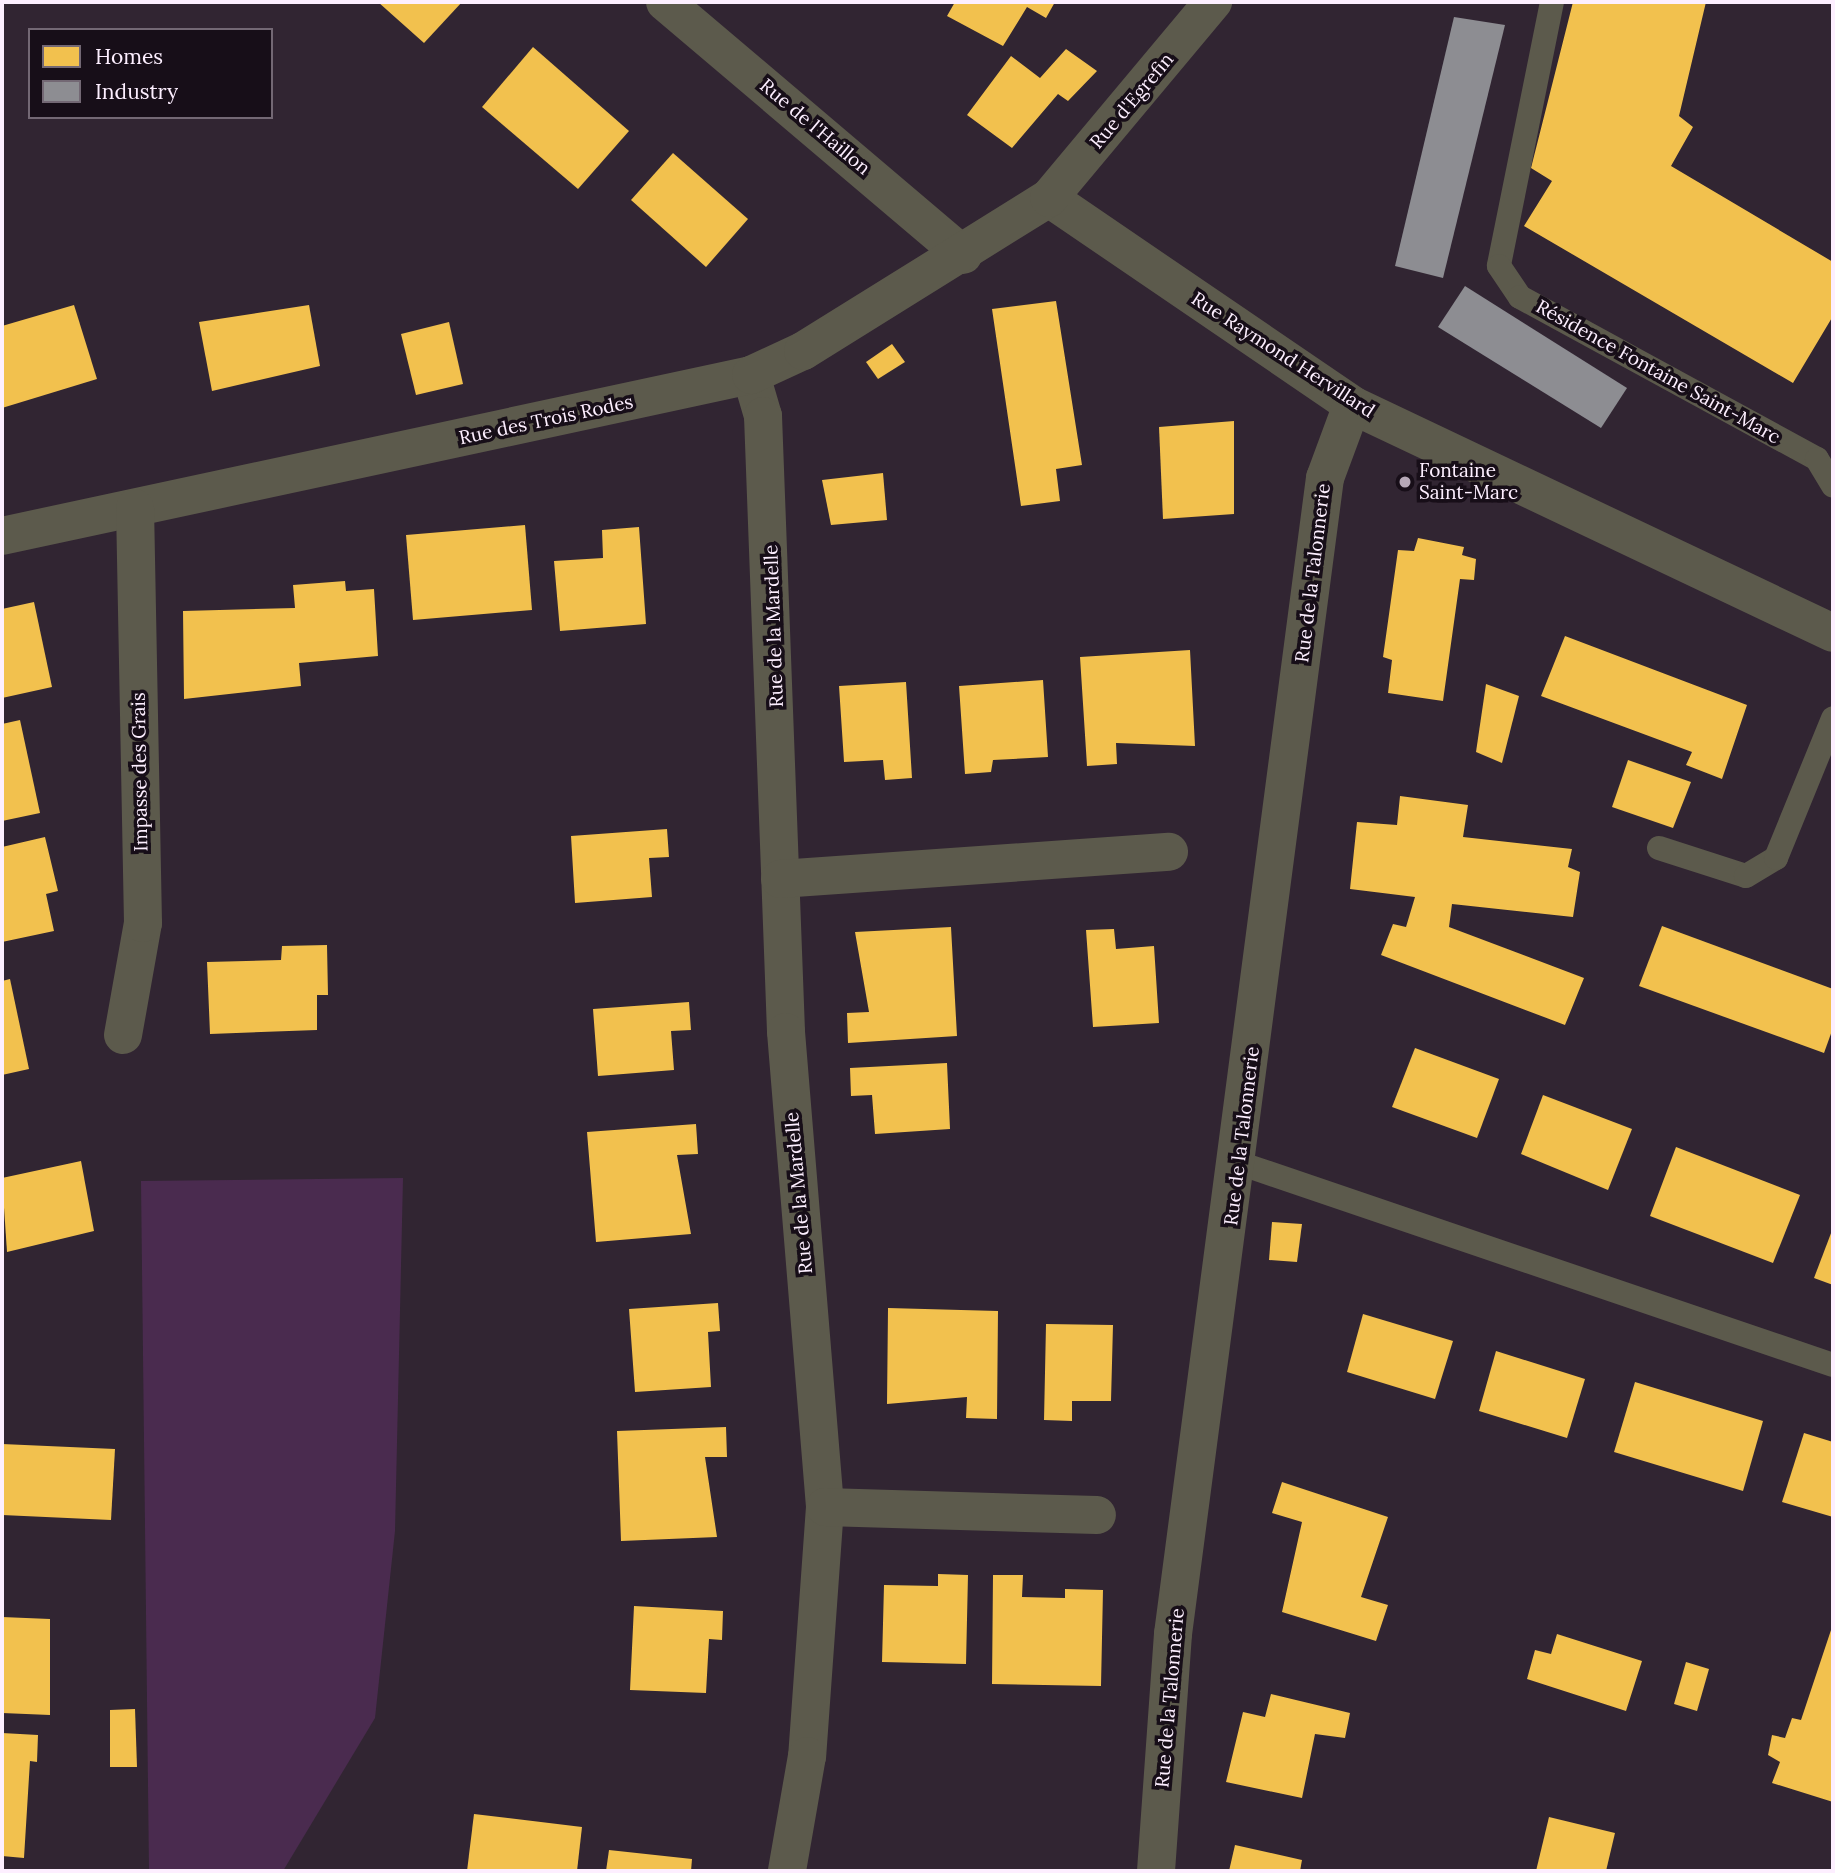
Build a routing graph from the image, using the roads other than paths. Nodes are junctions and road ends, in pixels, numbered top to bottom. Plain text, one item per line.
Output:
1 (665, 2) edge
2 (1213, 2) edge
3 (1552, 2) edge
4 (1049, 198) junction
5 (963, 255) junction
6 (751, 375) junction
7 (1352, 405) junction
8 (1833, 486) edge
9 (135, 508) junction
10 (2, 537) edge
11 (1833, 633) edge
12 (1833, 718) edge
13 (1658, 848) dead end
14 (1169, 852) dead end
15 (780, 878) junction
16 (122, 1035) dead end
17 (1239, 1163) junction
18 (1833, 1365) edge
19 (825, 1507) junction
20 (1097, 1515) dead end
21 (787, 1871) edge
22 (1156, 1871) edge

1 - 5 street, Rue de l'Haillon
2 - 4 street, Rue d'Egrefin
3 - 8 lane, Résidence Fontaine Saint-Marc
4 - 5 street, Rue des Trois Rodes
4 - 7 street, Rue Raymond Hervillard
5 - 6 street, Rue des Trois Rodes
6 - 9 street, Rue des Trois Rodes
6 - 15 street, Rue de la Mardelle
7 - 11 street, Rue Raymond Hervillard
7 - 17 street, Rue de la Talonnerie
9 - 10 street, Rue des Trois Rodes
9 - 16 street, Impasse des Grais
12 - 13 lane
14 - 15 street
15 - 19 street, Rue de la Mardelle
17 - 18 lane
17 - 22 street, Rue de la Talonnerie
19 - 20 street
19 - 21 street, Rue de la Mardelle

